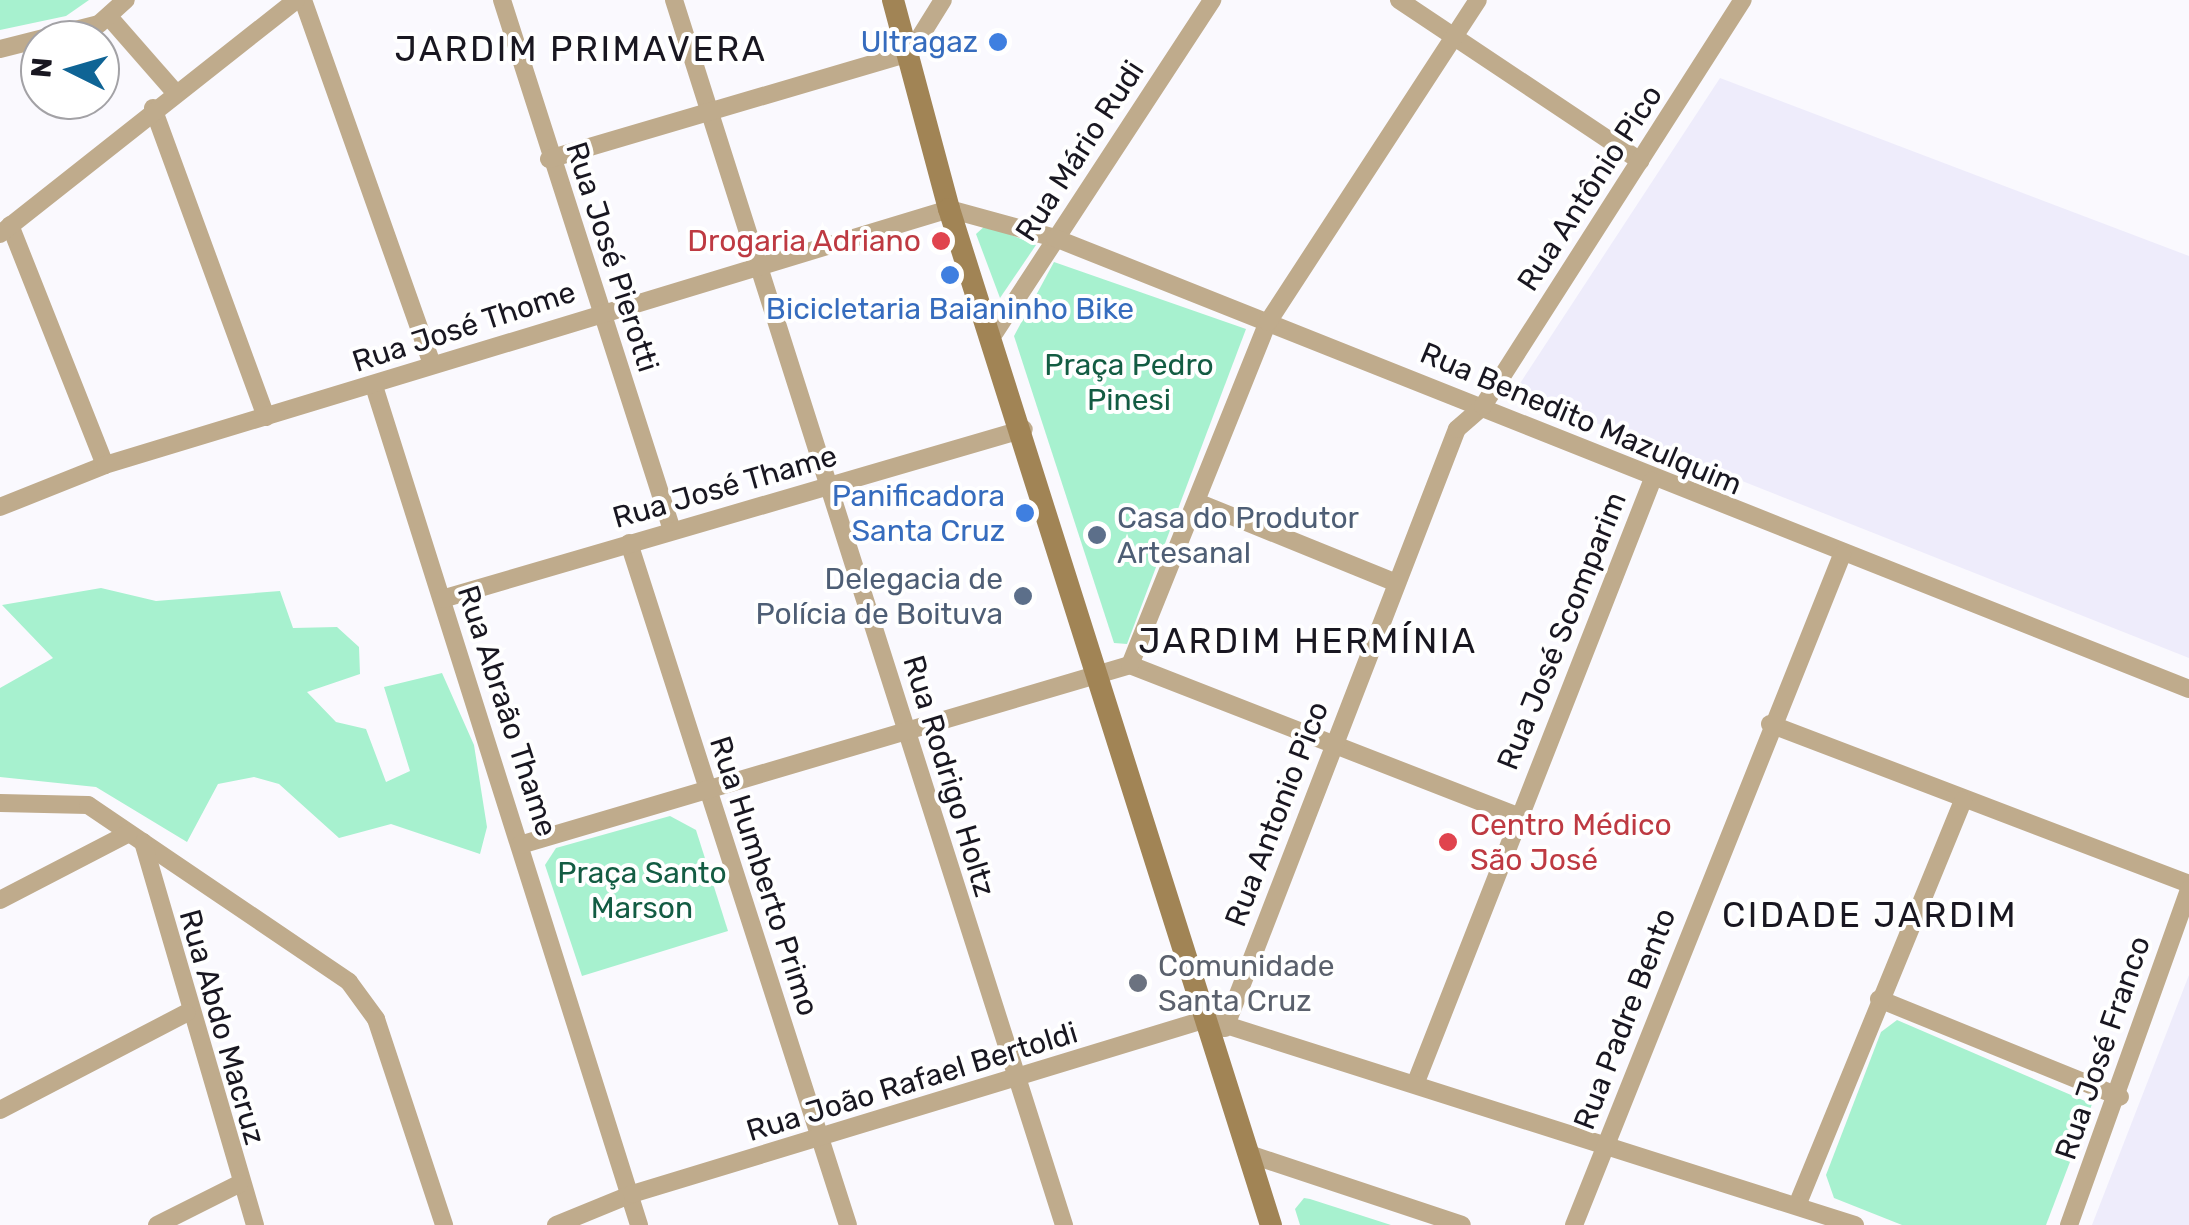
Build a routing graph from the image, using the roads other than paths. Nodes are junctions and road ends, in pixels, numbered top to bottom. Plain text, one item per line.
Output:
1 (126, 0) edge
2 (299, 0) edge
3 (502, 0) edge
4 (674, 0) edge
5 (893, 0) edge
6 (943, 0) edge
7 (1212, 0) edge
8 (1398, 0) edge
9 (1478, 0) edge
10 (1743, 0) edge
11 (110, 18) junction
12 (1455, 36) junction
13 (0, 49) edge
14 (910, 53) junction
15 (174, 91) junction
16 (153, 108) junction
17 (709, 112) junction
18 (550, 159) junction
19 (1640, 161) junction
20 (949, 209) junction
21 (5, 230) edge
22 (1055, 238) junction
23 (758, 268) junction
24 (603, 312) junction
25 (1268, 322) junction
26 (995, 332) junction
27 (432, 364) junction
28 (374, 386) junction
29 (1482, 406) junction
30 (266, 417) junction
31 (1024, 429) junction
32 (104, 465) junction
33 (1652, 482) junction
34 (826, 486) junction
35 (1197, 502) junction
36 (0, 507) edge
37 (672, 530) junction
38 (629, 544) junction
39 (1842, 556) junction
40 (1394, 582) junction
41 (442, 599) junction
42 (1130, 665) junction
43 (1097, 670) junction
44 (2189, 689) edge
45 (1770, 724) junction
46 (906, 725) junction
47 (1332, 746) junction
48 (705, 785) junction
49 (1963, 800) junction
50 (0, 804) edge
51 (1517, 816) junction
52 (136, 838) junction
53 (520, 845) junction
54 (2189, 887) edge
55 (0, 900) edge
56 (1879, 999) junction
57 (186, 1013) junction
58 (1216, 1024) junction
59 (1018, 1080) junction
60 (1416, 1082) junction
61 (2120, 1097) junction
62 (0, 1110) edge
63 (821, 1140) junction
64 (1605, 1145) junction
65 (1252, 1154) junction
66 (239, 1184) junction
67 (632, 1194) junction
68 (1798, 1204) junction
69 (157, 1225) edge
70 (255, 1225) edge
71 (444, 1225) edge
72 (556, 1225) edge
73 (639, 1225) edge
74 (848, 1225) edge
75 (1064, 1225) edge
76 (1272, 1225) edge
77 (1462, 1225) edge
78 (1574, 1225) edge
79 (1856, 1225) edge
80 (2069, 1225) edge

1 - 11 street
2 - 15 street
2 - 27 street
3 - 18 street, Rua José Pierotti
4 - 17 street, Rua Rodrigo Holtz
5 - 14 main road
6 - 14 street
7 - 22 street, Rua Mário Rudi
8 - 12 street
9 - 12 street
10 - 19 street, Rua Antônio Pico
11 - 13 street
11 - 15 street
12 - 19 street
12 - 25 street
14 - 17 street
14 - 20 main road
15 - 16 street
16 - 21 street
16 - 30 street
17 - 18 street
17 - 23 street, Rua Rodrigo Holtz
18 - 24 street, Rua José Pierotti
19 - 29 street, Rua Antônio Pico
20 - 22 street, Rua Benedito Mazulquim
20 - 23 street, Rua José Thome
20 - 26 main road
21 - 32 street
22 - 25 street, Rua Benedito Mazulquim
22 - 26 street, Rua Mário Rudi
23 - 24 street, Rua José Thome
23 - 34 street, Rua Rodrigo Holtz
24 - 27 street, Rua José Thome
24 - 37 street, Rua José Pierotti
25 - 29 street, Rua Benedito Mazulquim
25 - 35 street
26 - 31 main road
27 - 28 street, Rua José Thome
28 - 30 street, Rua José Thome
28 - 41 street, Rua Abraão Thame
29 - 33 street, Rua Benedito Mazulquim
29 - 40 street, Rua Antonio Pico
30 - 32 street, Rua José Thome
31 - 34 street, Rua José Thame
31 - 43 main road
32 - 36 street, Rua José Thome
33 - 39 street, Rua Benedito Mazulquim
33 - 51 street, Rua José Scomparim
34 - 37 street, Rua José Thame
34 - 46 street, Rua Rodrigo Holtz
35 - 40 street
35 - 42 street
37 - 38 street, Rua José Thame
38 - 41 street, Rua José Thame
38 - 48 street, Rua Humberto Primo
39 - 44 street, Rua Benedito Mazulquim
39 - 45 street, Rua Padre Bento
40 - 47 street, Rua Antonio Pico
41 - 53 street, Rua Abraão Thame
42 - 43 street
42 - 47 street
43 - 46 street
43 - 58 main road
45 - 49 street
45 - 64 street, Rua Padre Bento
46 - 48 street
46 - 59 street, Rua Rodrigo Holtz
47 - 51 street
47 - 58 street, Rua Antonio Pico
48 - 53 street
48 - 63 street, Rua Humberto Primo
49 - 54 street
49 - 56 street
50 - 52 street
51 - 60 street, Rua José Scomparim
52 - 55 street
52 - 57 street, Rua Abdo Macruz
52 - 71 street
53 - 67 street, Rua Abraão Thame
54 - 61 street, Rua José Franco
56 - 61 street
56 - 68 street
57 - 62 street
57 - 66 street, Rua Abdo Macruz
58 - 59 street, Rua João Rafael Bertoldi
58 - 60 street
58 - 65 main road
59 - 63 street, Rua João Rafael Bertoldi
59 - 75 street, Rua Rodrigo Holtz
60 - 64 street
61 - 80 street, Rua José Franco
63 - 67 street, Rua João Rafael Bertoldi
63 - 74 street, Rua Humberto Primo
64 - 68 street
64 - 78 street, Rua Padre Bento
65 - 76 main road
65 - 77 street
66 - 69 street
66 - 70 street, Rua Abdo Macruz
67 - 72 street, Rua João Rafael Bertoldi
67 - 73 street, Rua Abraão Thame
68 - 79 street

